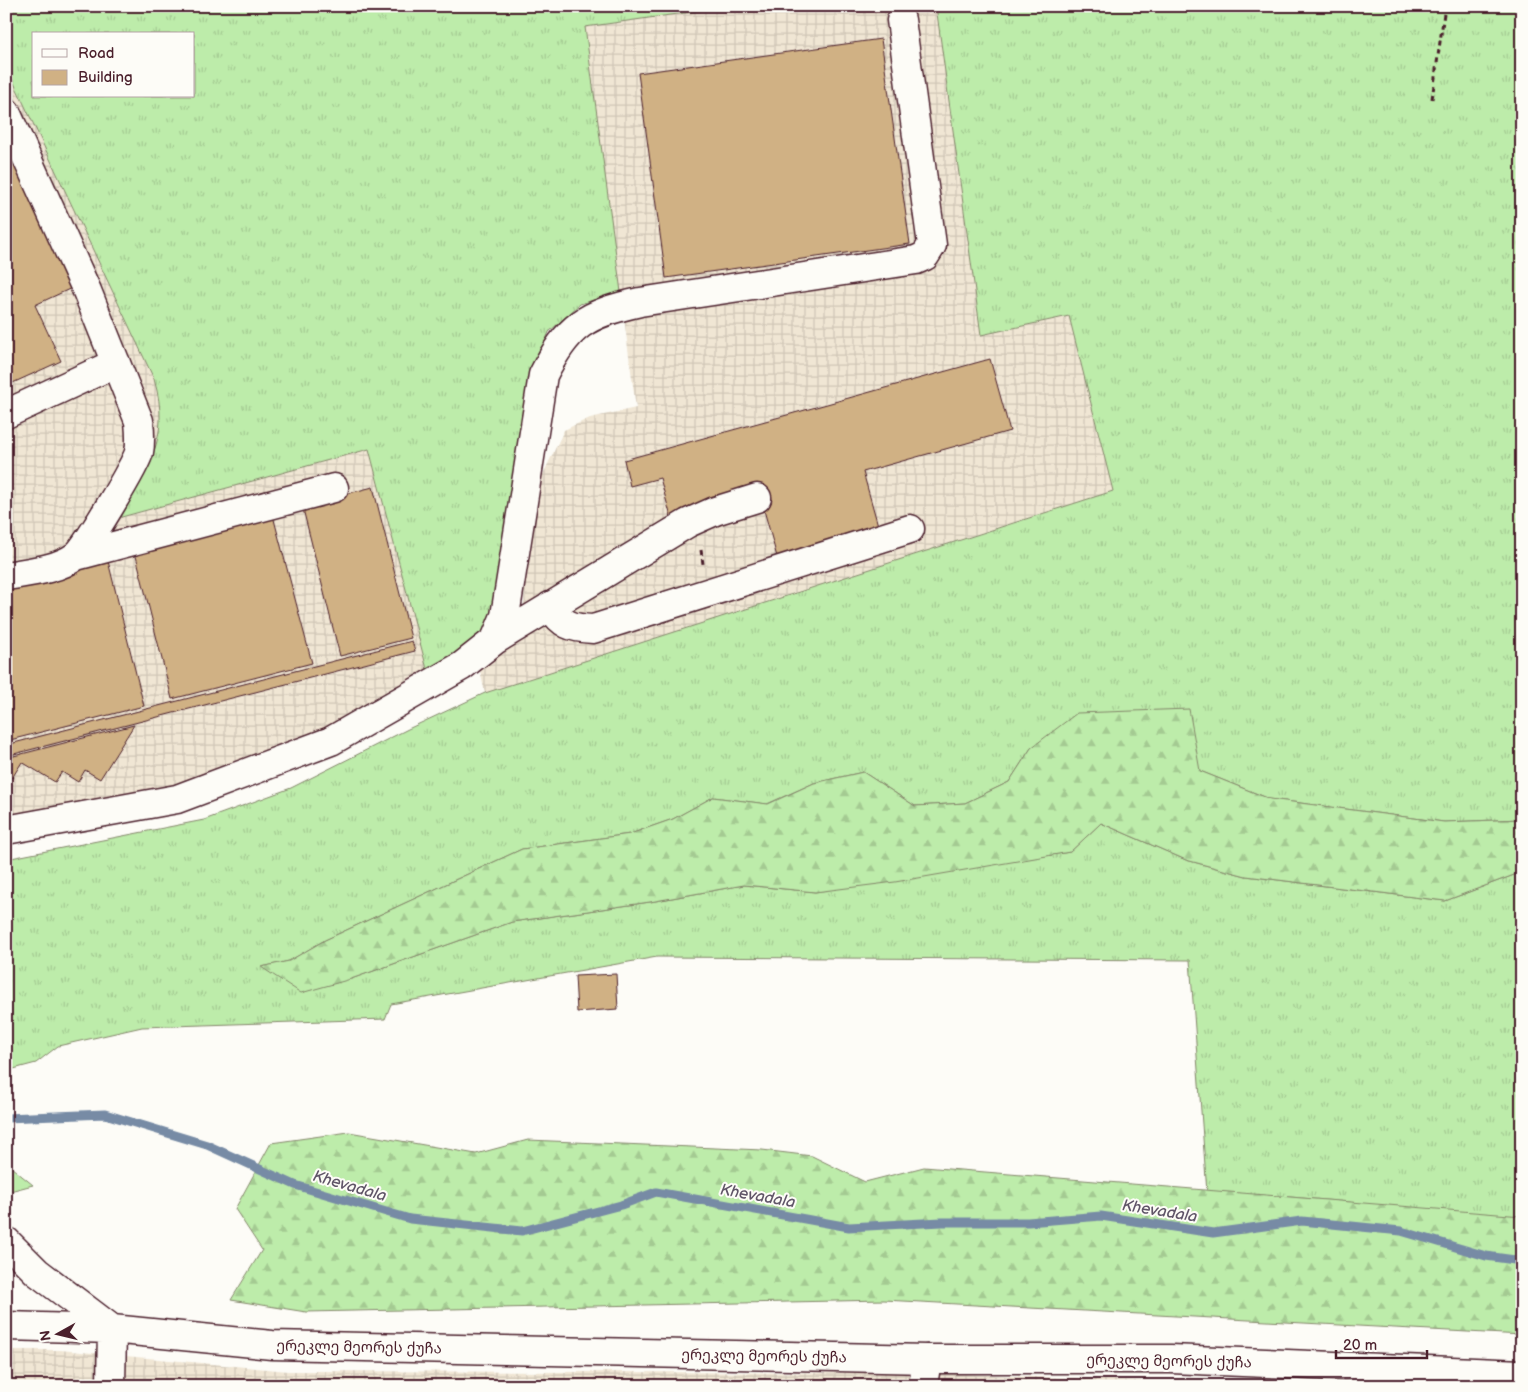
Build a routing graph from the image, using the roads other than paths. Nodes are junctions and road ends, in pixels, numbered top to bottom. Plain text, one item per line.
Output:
1 (901, 20) dead end
2 (6, 112) edge
3 (116, 363) junction
4 (6, 414) edge
5 (334, 488) dead end
6 (757, 498) dead end
7 (910, 529) dead end
8 (76, 556) junction
9 (6, 576) edge
10 (550, 606) junction
11 (495, 640) junction
12 (6, 830) edge
13 (7, 1244) edge
14 (6, 1326) edge
15 (112, 1328) junction
16 (925, 1373) edge
17 (1522, 1374) edge
18 (111, 1386) edge

1 - 11 main road
2 - 3 main road
3 - 4 main road
3 - 8 main road
5 - 8 main road
6 - 10 main road
7 - 10 main road
8 - 9 main road
10 - 11 main road
11 - 12 main road
13 - 15 main road
14 - 15 main road, ერეკლე მეორეს ქუჩა
15 - 16 main road, ერეკლე მეორეს ქუჩა
15 - 18 main road
16 - 17 main road, ერეკლე მეორეს ქუჩა

